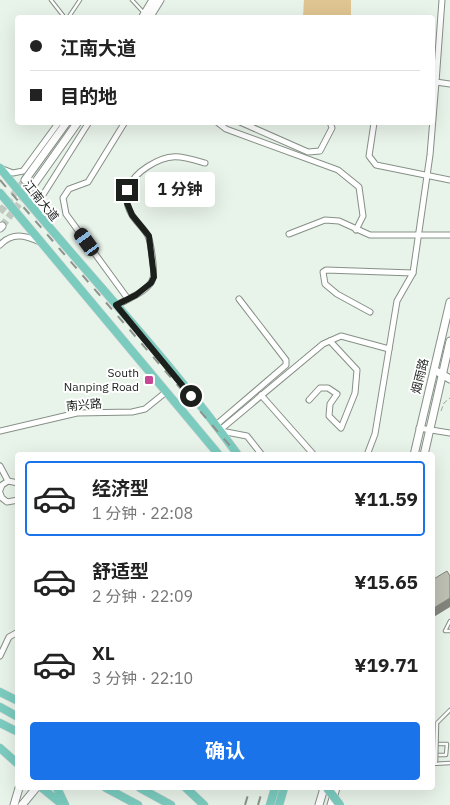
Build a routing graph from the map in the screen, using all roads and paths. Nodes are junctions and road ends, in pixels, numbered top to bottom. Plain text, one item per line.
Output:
1 (51, 0) edge
2 (80, 0) edge
3 (132, 0) edge
4 (153, 0) edge
5 (160, 0) edge
6 (442, 0) edge
7 (64, 15) edge
8 (68, 15) edge
9 (144, 15) edge
10 (147, 15) edge
11 (148, 15) edge
12 (436, 82) junction
13 (450, 84) edge
14 (435, 92) edge
15 (57, 125) edge
16 (65, 125) edge
17 (76, 125) edge
18 (87, 125) edge
19 (123, 125) edge
20 (222, 125) edge
21 (247, 125) edge
22 (331, 125) edge
23 (374, 125) edge
24 (432, 125) edge
25 (205, 163) dead end
26 (0, 168) edge
27 (427, 176) junction
28 (26, 180) tunnel mouth
29 (450, 180) edge
30 (32, 188) tunnel mouth
31 (0, 193) edge
32 (42, 220) junction
33 (356, 230) junction
34 (289, 234) dead end
35 (450, 235) edge
36 (417, 236) junction
37 (43, 243) junction
38 (0, 245) edge
39 (413, 273) junction
40 (128, 299) junction
41 (238, 299) dead end
42 (450, 302) edge
43 (116, 305) junction
44 (370, 312) dead end
45 (330, 341) junction
46 (450, 341) edge
47 (389, 349) junction
48 (436, 357) junction
49 (448, 363) edge
50 (433, 370) junction
51 (442, 374) junction
52 (450, 379) edge
53 (166, 392) junction
54 (261, 395) junction
55 (450, 398) edge
56 (309, 400) dead end
57 (441, 412) dead end
58 (419, 428) junction
59 (219, 429) junction
60 (429, 430) junction
61 (0, 431) edge
62 (450, 433) edge
63 (216, 452) edge
64 (236, 452) edge
65 (260, 452) edge
66 (311, 452) edge
67 (368, 452) edge
68 (415, 452) edge
69 (425, 452) edge
70 (0, 466) edge
71 (8, 481) junction
72 (15, 482) edge
73 (0, 492) edge
74 (15, 501) edge
75 (2, 503) edge
76 (450, 621) edge
77 (450, 631) edge
78 (15, 634) edge
79 (0, 656) edge
80 (0, 692) edge
81 (15, 700) edge
82 (0, 707) edge
83 (450, 710) edge
84 (15, 715) edge
85 (0, 723) edge
86 (15, 732) edge
87 (435, 744) edge
88 (0, 748) edge
89 (435, 750) edge
90 (435, 755) edge
91 (15, 761) edge
92 (450, 763) edge
93 (435, 764) edge
94 (18, 790) edge
95 (34, 790) edge
96 (45, 790) edge
97 (58, 790) edge
98 (110, 790) edge
99 (144, 790) edge
100 (188, 790) edge
101 (274, 790) edge
102 (283, 790) edge
103 (324, 790) edge
104 (327, 790) edge
105 (335, 790) edge
106 (14, 805) edge
107 (22, 805) edge
108 (64, 805) edge
109 (138, 805) edge
110 (171, 805) edge
111 (204, 805) edge
112 (270, 805) edge
113 (279, 805) edge
114 (319, 805) edge
115 (331, 805) edge
116 (340, 805) edge

1 - 7 lane
2 - 8 lane
3 - 9 lane
4 - 10 main road
5 - 11 main road
6 - 12 street
12 - 13 street
12 - 14 street
15 - 26 street
16 - 28 main road
17 - 30 main road
18 - 32 street
19 - 40 street
20 - 33 street
21 - 22 street
23 - 27 street
24 - 27 street
25 - 40 street
26 - 32 highway, 江南大道
27 - 29 street
27 - 36 street
31 - 37 highway, 江南大道
32 - 43 highway, 江南大道
33 - 34 street
33 - 36 street
35 - 36 street
36 - 39 street
37 - 38 street
37 - 53 highway, 江南大道
39 - 44 street
39 - 47 street
40 - 43 street
41 - 59 street
42 - 48 main road, 烟雨路
43 - 59 highway, 江南大道
45 - 47 street
45 - 54 street
45 - 56 street
46 - 49 main road, 烟雨路
47 - 67 street
48 - 49 main road
48 - 50 main road, 烟雨路
49 - 51 main road, 烟雨路
50 - 51 main road
50 - 58 main road, 烟雨路
51 - 52 main road
51 - 60 main road, 烟雨路
53 - 61 street, 南兴路
53 - 63 highway, 江南大道
54 - 59 street
54 - 66 street
55 - 57 path
58 - 60 street
58 - 68 main road, 烟雨路
59 - 64 highway, 江南大道
59 - 65 street
60 - 62 street
60 - 69 main road, 烟雨路
70 - 71 street
71 - 72 street
71 - 73 street
73 - 75 street
74 - 75 street
76 - 77 lane
78 - 79 street
80 - 81 highway
82 - 84 highway
83 - 89 lane, bridge
85 - 86 highway
87 - 90 lane
88 - 91 highway
92 - 93 lane
94 - 106 main road
95 - 107 main road
96 - 108 highway
97 - 108 highway
98 - 109 highway
99 - 110 highway
100 - 111 highway
101 - 112 highway
102 - 113 highway
103 - 114 main road
104 - 116 highway, bridge
105 - 115 main road

